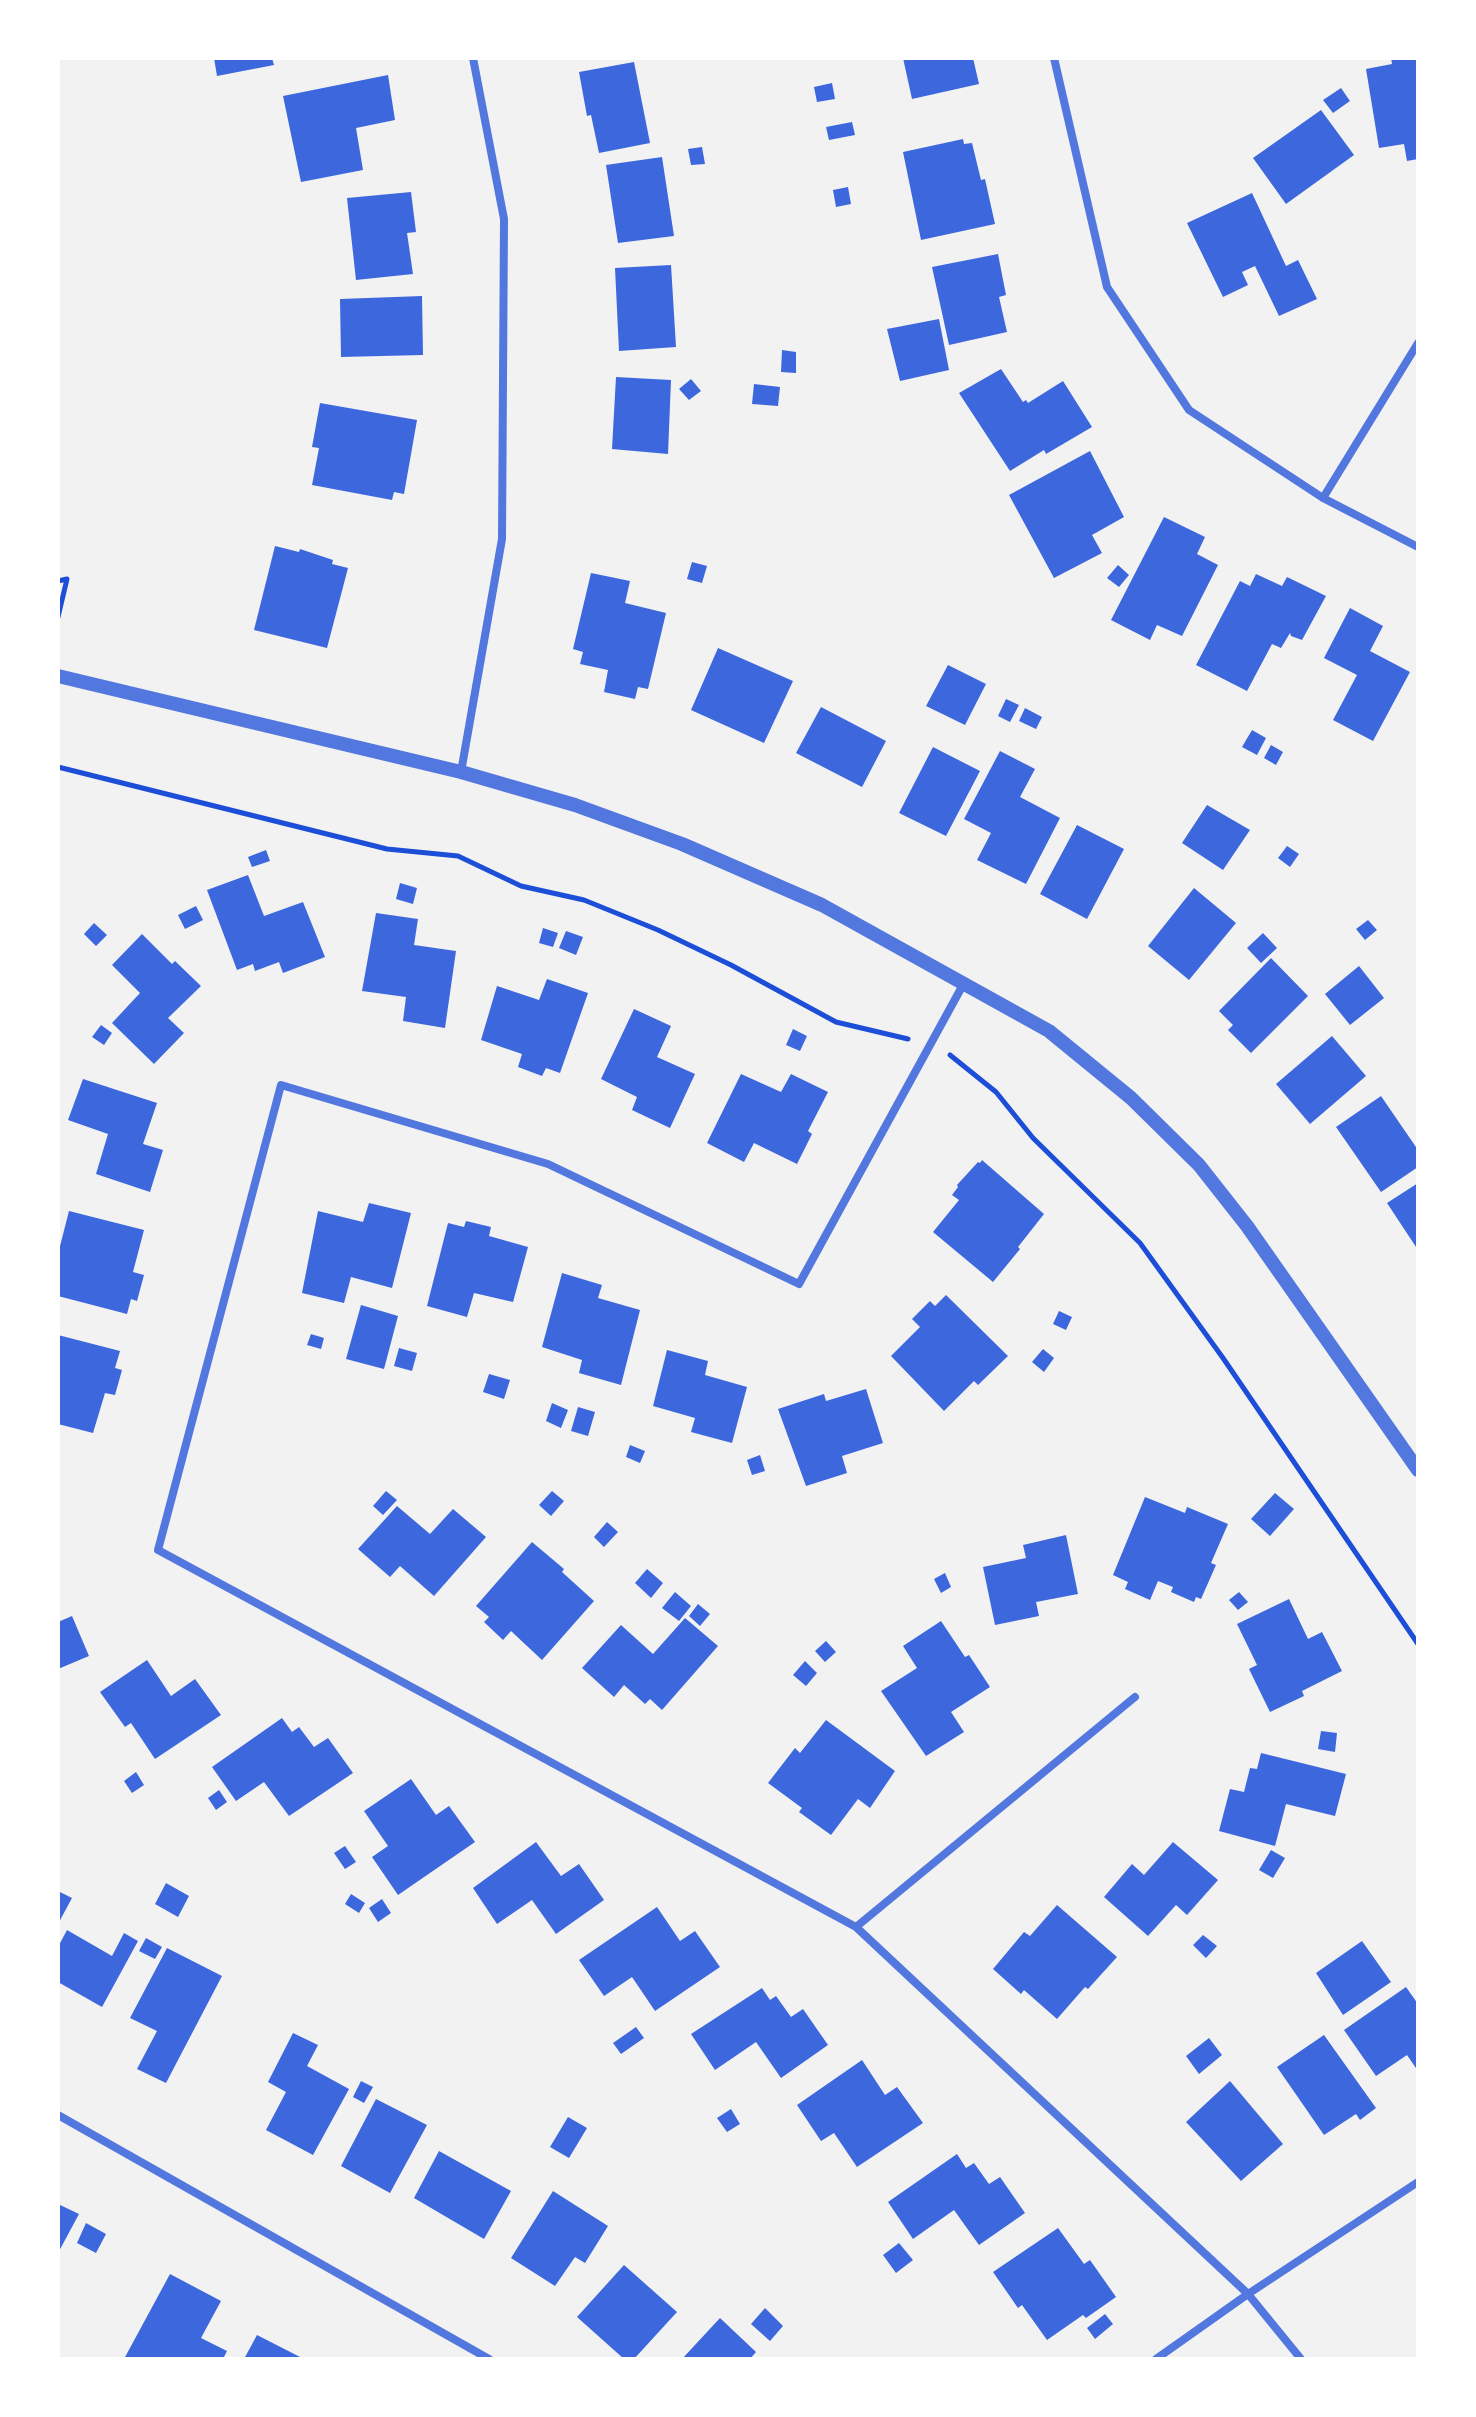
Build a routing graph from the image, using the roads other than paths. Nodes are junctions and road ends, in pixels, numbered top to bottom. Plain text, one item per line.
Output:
1 (473, 58) edge
2 (1054, 58) edge
3 (1418, 343) edge
4 (1323, 498) junction
5 (1418, 547) edge
6 (58, 676) edge
7 (461, 772) junction
8 (965, 982) junction
9 (1418, 1470) edge
10 (1135, 1697) dead end
11 (856, 1927) junction
12 (58, 2115) edge
13 (1418, 2182) edge
14 (1248, 2294) junction
15 (489, 2359) edge
16 (1156, 2359) edge
17 (1301, 2359) edge

1 - 7 street
2 - 4 street
3 - 4 street
4 - 5 street
6 - 7 street
7 - 8 street
8 - 9 street
8 - 11 street
10 - 11 street
11 - 14 street
12 - 15 street
13 - 14 street
14 - 16 street
14 - 17 street

